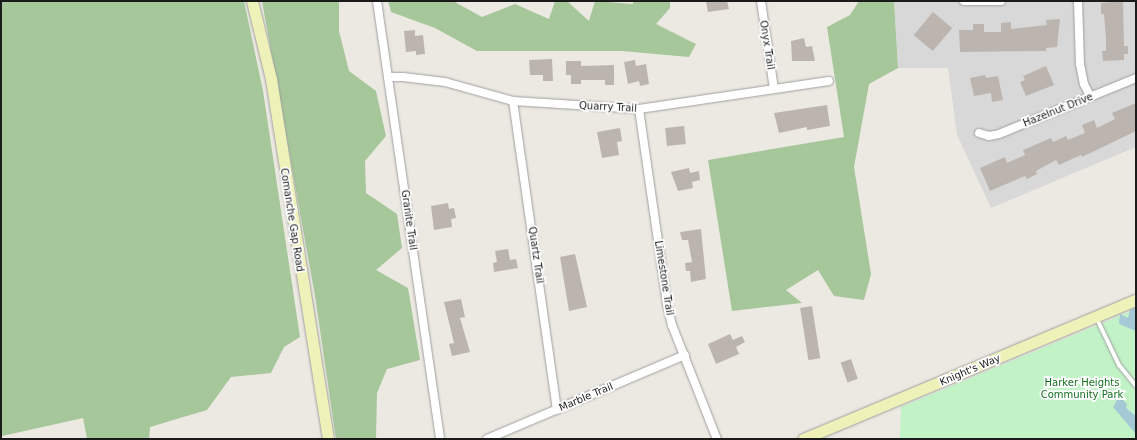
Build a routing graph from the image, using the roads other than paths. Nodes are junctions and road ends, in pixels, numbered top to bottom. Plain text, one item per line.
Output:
1 (252, 1) edge
2 (377, 1) edge
3 (761, 1) edge
4 (964, 1) edge
5 (1001, 1) edge
6 (1078, 1) edge
7 (388, 78) junction
8 (1136, 78) edge
9 (829, 81) dead end
10 (774, 89) junction
11 (1090, 96) junction
12 (513, 101) junction
13 (639, 109) junction
14 (979, 133) dead end
15 (1136, 300) edge
16 (1096, 317) junction
17 (685, 355) junction
18 (1136, 386) edge
19 (557, 410) junction
20 (328, 439) edge
21 (440, 439) edge
22 (487, 439) edge
23 (717, 439) edge
24 (803, 439) edge

1 - 20 street, Comanche Gap Road
2 - 7 street, Granite Trail
3 - 10 street, Onyx Trail
4 - 5 street
6 - 11 street
7 - 12 street, Quarry Trail
7 - 21 street, Granite Trail
8 - 11 street, Hazelnut Drive
9 - 10 street, Quarry Trail
10 - 13 street, Quarry Trail
11 - 14 street, Hazelnut Drive
12 - 13 street, Quarry Trail
12 - 19 street, Quartz Trail
13 - 17 street, Limestone Trail
15 - 16 street, Knight's Way
16 - 18 lane
16 - 24 street, Knight's Way
17 - 19 street, Marble Trail
17 - 23 street, Limestone Trail
19 - 22 street, Marble Trail

